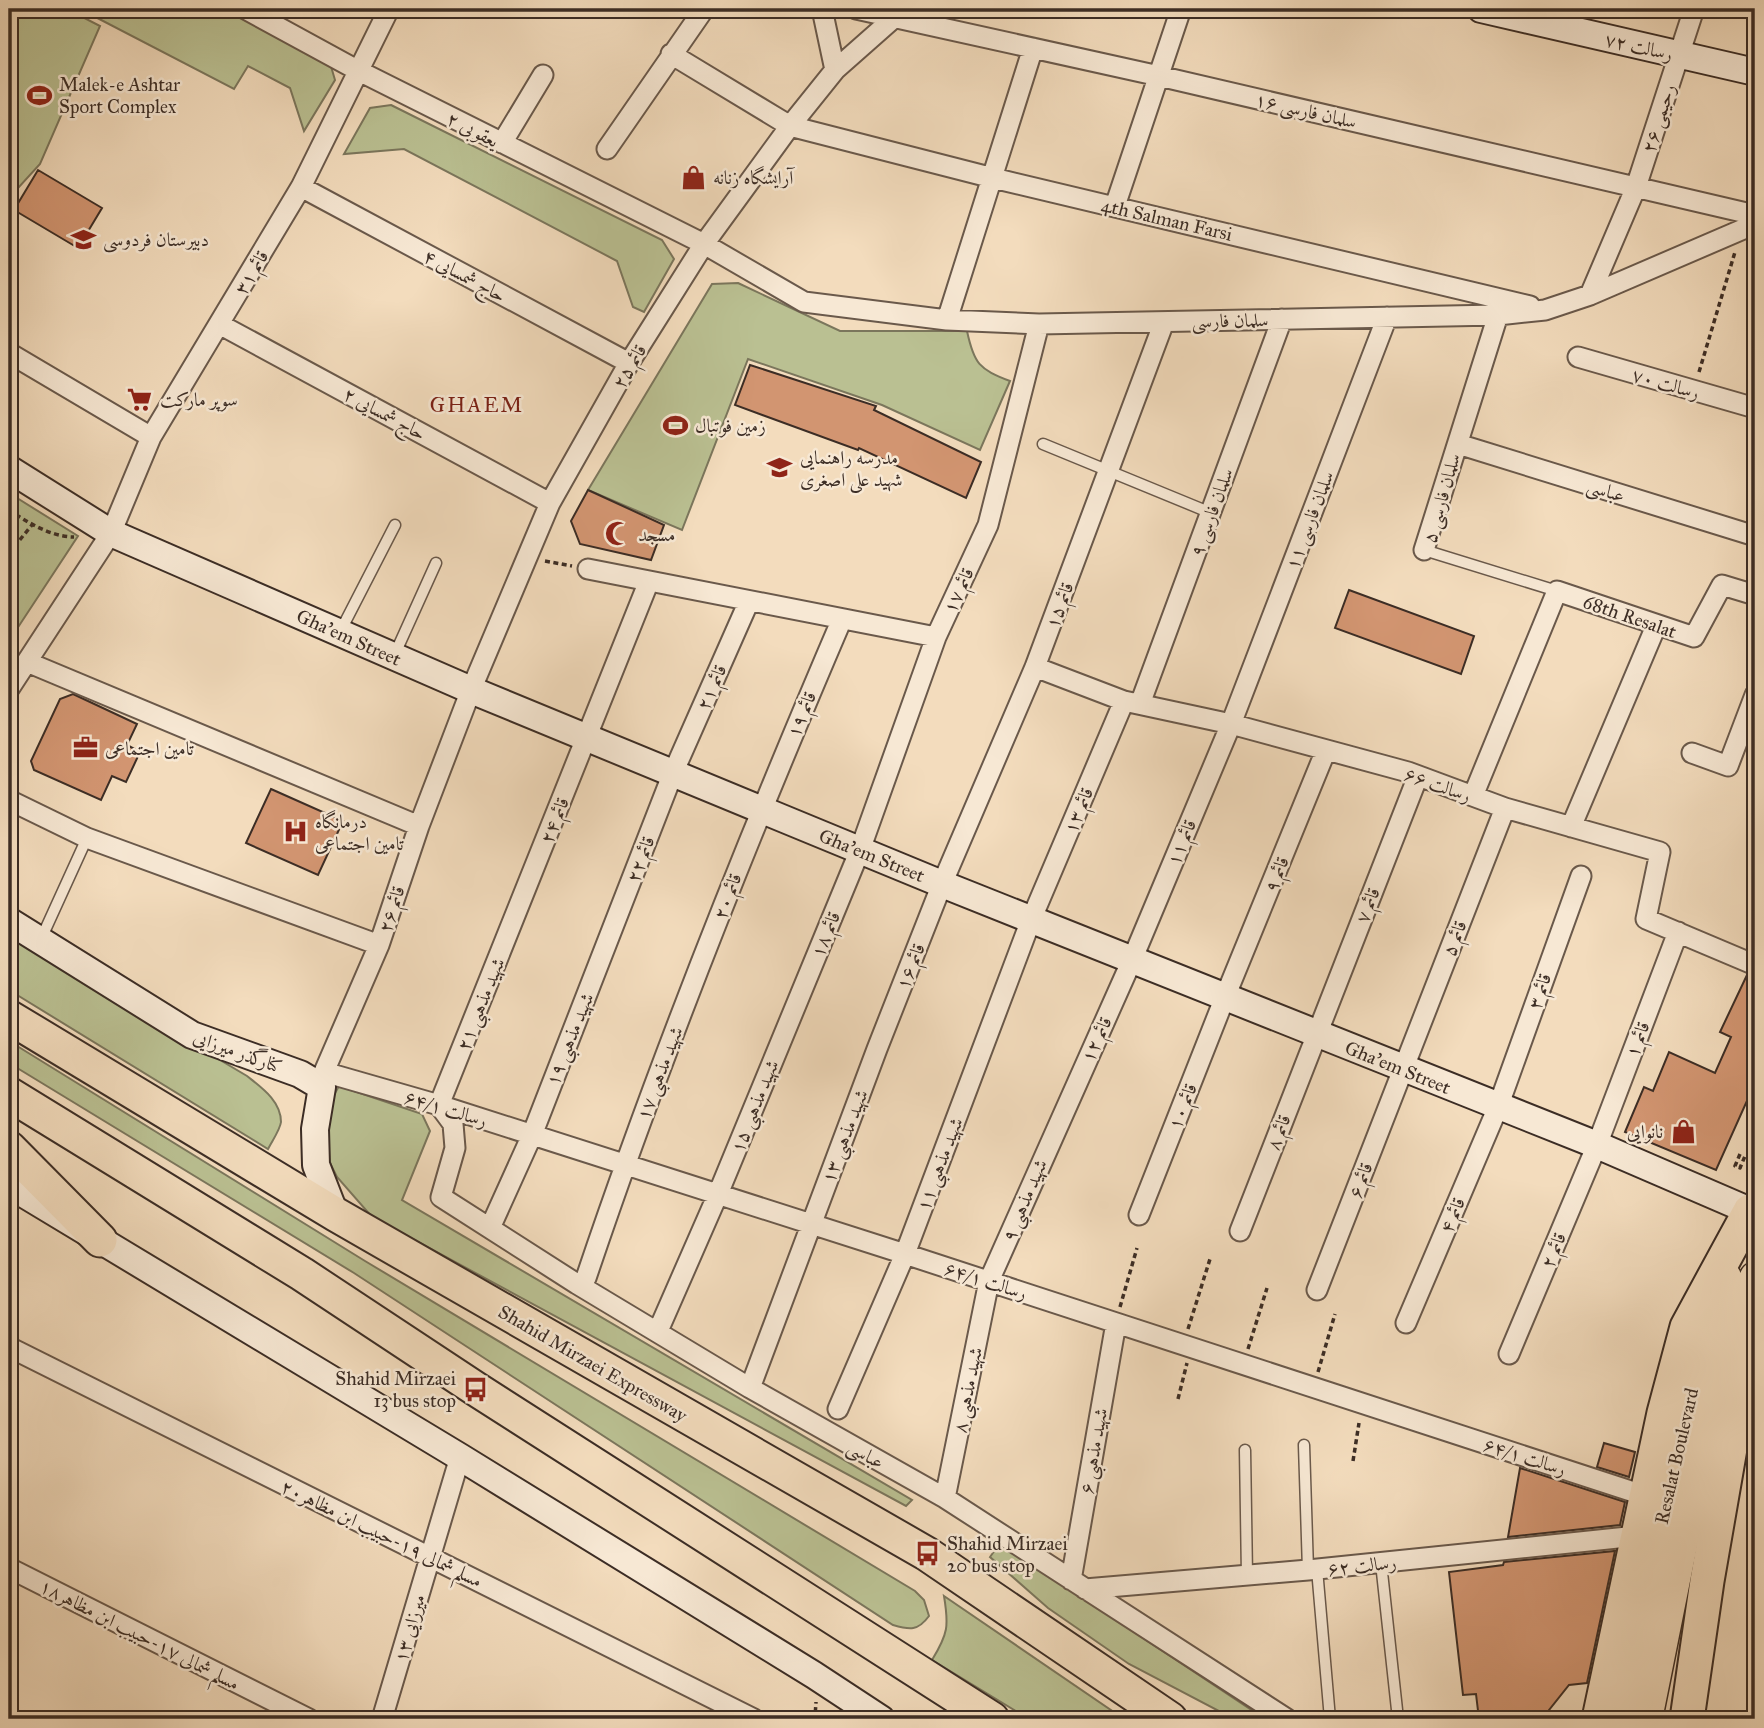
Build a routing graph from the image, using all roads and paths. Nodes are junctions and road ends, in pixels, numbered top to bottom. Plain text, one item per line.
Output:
1 (245, 9) edge
2 (389, 9) edge
3 (704, 9) edge
4 (822, 9) edge
5 (856, 9) edge
6 (1181, 9) edge
7 (1481, 9) edge
8 (1694, 9) edge
9 (895, 17) junction
10 (1033, 47) junction
11 (671, 54) junction
12 (1678, 55) junction
13 (357, 70) junction
14 (835, 70) junction
15 (1755, 72) edge
16 (543, 75) dead end
17 (1159, 76) junction
18 (790, 126) junction
19 (502, 143) junction
20 (607, 149) dead end
21 (993, 178) junction
22 (301, 187) junction
23 (1636, 187) junction
24 (1115, 206) junction
25 (1755, 215) edge
26 (1748, 227) edge
27 (704, 244) junction
28 (1590, 295) junction
29 (1545, 310) junction
30 (1499, 315) junction
31 (1387, 317) junction
32 (1282, 319) junction
33 (947, 320) junction
34 (1164, 322) junction
35 (219, 324) junction
36 (1039, 324) junction
37 (9, 353) edge
38 (1578, 357) dead end
39 (629, 363) junction
40 (1693, 390) junction
41 (1755, 408) edge
42 (151, 437) junction
43 (1042, 444) dead end
44 (1458, 444) junction
45 (9, 469) edge
46 (1109, 472) junction
47 (550, 503) junction
48 (9, 510) edge
49 (1211, 513) junction
50 (32, 525) junction
51 (395, 525) dead end
52 (111, 533) junction
53 (1755, 536) edge
54 (1424, 550) joint
55 (9, 553) edge
56 (526, 558) junction
57 (436, 564) dead end
58 (587, 569) joint
59 (649, 581) junction
60 (1557, 591) junction
61 (1755, 595) edge
62 (749, 601) junction
63 (842, 619) junction
64 (1656, 625) junction
65 (340, 633) junction
66 (936, 637) junction
67 (393, 657) junction
68 (27, 662) junction
69 (1035, 667) junction
70 (9, 689) edge
71 (471, 690) junction
72 (1755, 695) edge
73 (1132, 703) junction
74 (1231, 724) junction
75 (587, 738) junction
76 (1326, 750) junction
77 (1692, 753) dead end
78 (673, 773) junction
79 (1418, 776) junction
80 (1473, 796) junction
81 (9, 800) edge
82 (1505, 808) junction
83 (760, 809) junction
84 (419, 826) junction
85 (1571, 827) junction
86 (87, 838) junction
87 (860, 850) junction
88 (1581, 876) dead end
89 (942, 884) junction
90 (520, 903) joint
91 (1031, 920) junction
92 (9, 921) edge
93 (1678, 932) junction
94 (40, 941) junction
95 (607, 944) joint
96 (379, 945) junction
97 (1132, 960) junction
98 (1755, 965) edge
99 (694, 982) joint
100 (1225, 997) junction
101 (9, 1017) edge
102 (790, 1018) joint
103 (1316, 1034) junction
104 (877, 1049) joint
105 (1404, 1069) junction
106 (973, 1074) joint
107 (323, 1079) junction
108 (9, 1094) edge
109 (439, 1105) junction
110 (1498, 1107) junction
111 (1059, 1118) joint
112 (532, 1135) junction
113 (1597, 1145) junction
114 (9, 1148) edge
115 (1743, 1155) dead end
116 (1755, 1161) edge
117 (624, 1164) junction
118 (9, 1185) edge
119 (718, 1194) junction
120 (1753, 1205) edge
121 (335, 1214) junction
122 (1139, 1215) dead end
123 (811, 1224) junction
124 (490, 1228) junction
125 (1240, 1231) dead end
126 (100, 1240) junction
127 (1137, 1248) dead end
128 (905, 1254) junction
129 (1210, 1259) dead end
130 (1755, 1277) edge
131 (586, 1278) dead end
132 (989, 1281) junction
133 (1267, 1288) dead end
134 (1317, 1290) dead end
135 (1335, 1314) dead end
136 (1116, 1323) junction
137 (1406, 1324) dead end
138 (658, 1331) junction
139 (1755, 1333) edge
140 (1187, 1346) junction
141 (9, 1347) edge
142 (1509, 1354) dead end
143 (1244, 1364) junction
144 (1314, 1387) junction
145 (750, 1388) junction
146 (1178, 1399) dead end
147 (1362, 1403) junction
148 (838, 1409) dead end
149 (1304, 1445) dead end
150 (1245, 1450) dead end
151 (460, 1457) junction
152 (1353, 1461) dead end
153 (1646, 1496) junction
154 (945, 1498) junction
155 (1637, 1536) junction
156 (430, 1556) junction
157 (1381, 1563) junction
158 (9, 1568) edge
159 (1312, 1570) junction
160 (1247, 1576) junction
161 (1078, 1584) junction
162 (982, 1714) edge
163 (309, 1719) edge
164 (382, 1719) edge
165 (754, 1719) edge
166 (881, 1719) edge
167 (1171, 1719) edge
168 (1287, 1719) edge
169 (1329, 1719) edge
170 (1398, 1719) edge
171 (1599, 1719) edge
172 (1622, 1719) edge
173 (1647, 1719) edge
174 (1687, 1719) edge
175 (1703, 1719) edge

1 - 13 street, یعقوبی ۲
2 - 13 street, قائم ۳۱
3 - 11 street
4 - 14 street
5 - 9 street, سلمان فارسی ۱۶
6 - 17 street
7 - 12 street, رسالت ۷۲
8 - 12 street, رحیمی ۲۶
9 - 10 street, سلمان فارسی ۱۶
9 - 14 street, قائم ۲۵
10 - 17 street, سلمان فارسی ۱۶
10 - 21 street
11 - 18 street, 4th Salman Farsi
11 - 20 street
12 - 15 street, رسالت ۷۲
12 - 23 street, رحیمی ۲۶
13 - 19 street, یعقوبی ۲
13 - 22 street, قائم ۳۱
14 - 18 street, قائم ۲۵
16 - 19 street
17 - 23 street, سلمان فارسی ۱۶
17 - 24 street
18 - 21 street, 4th Salman Farsi
18 - 27 street, قائم ۲۵
19 - 27 street, یعقوبی ۲
21 - 24 street, 4th Salman Farsi
21 - 33 street
22 - 35 street, قائم ۳۱
22 - 39 street, حاج شمسایی ۴
23 - 25 street, سلمان فارسی ۱۶
23 - 28 street, رحیمی ۲۶
24 - 29 street, 4th Salman Farsi
26 - 28 street, سلمان فارسی
26 - 40 path
27 - 33 street, سلمان فارسی
27 - 39 street, قائم ۲۵
28 - 29 street, سلمان فارسی
29 - 30 street, سلمان فارسی
30 - 31 street, سلمان فارسی
30 - 44 street, سلمان فارسی ۵
31 - 32 street, سلمان فارسی
31 - 74 street, سلمان فارسی ۱۱
32 - 34 street, سلمان فارسی
32 - 49 street, سلمان فارسی ۹
33 - 36 street, سلمان فارسی
34 - 36 street, سلمان فارسی
34 - 46 street, قائم ۱۵
35 - 42 street, قائم ۳۱
35 - 47 street, حاج شمسایی ۲
36 - 66 street, قائم ۱۷
37 - 42 street
38 - 40 street, رسالت ۷۰
39 - 47 street, قائم ۲۵
40 - 41 street, رسالت ۷۰
42 - 52 street, قائم ۳۱
43 - 46 lane
44 - 53 street, عباسی
44 - 54 street, سلمان فارسی ۵
45 - 52 street, Gha'em Street
46 - 49 lane
46 - 69 street, قائم ۱۵
47 - 56 street, قائم ۲۵
48 - 50 path
49 - 73 street, سلمان فارسی ۹
50 - 52 path
50 - 55 path
51 - 65 lane
52 - 65 street, Gha'em Street
52 - 68 street, قائم ۳۱
54 - 60 lane, سلمان فارسی ۵
56 - 58 path
56 - 71 street, قائم ۲۵
57 - 67 lane
58 - 59 street
59 - 62 street
59 - 75 street, قائم ۲۴
60 - 64 street, 68th Resalat
60 - 80 street
61 - 64 street, 68th Resalat
62 - 63 street
62 - 78 street, قائم ۲۱
63 - 66 street
63 - 83 street, قائم ۱۹
64 - 85 street
65 - 67 street, Gha'em Street
66 - 87 street, قائم ۱۷
67 - 71 street, Gha'em Street
68 - 70 street, قائم ۳۱
68 - 84 street
69 - 73 street, رسالت ۶۶
69 - 89 street, قائم ۱۵
71 - 75 street, Gha'em Street
71 - 84 street, قائم ۲۶
72 - 77 street
73 - 74 street, رسالت ۶۶
73 - 91 street, قائم ۱۳
74 - 76 street, رسالت ۶۶
74 - 97 street, قائم ۱۱
75 - 78 street, Gha'em Street
75 - 90 street, قائم ۲۴
76 - 79 street, رسالت ۶۶
76 - 100 street, قائم ۹
78 - 83 street, Gha'em Street
78 - 95 street, قائم ۲۲
79 - 80 street, رسالت ۶۶
79 - 103 street, قائم ۷
80 - 82 street, رسالت ۶۶
81 - 86 street
82 - 85 street, رسالت ۶۶
82 - 105 street, قائم ۵
83 - 87 street, Gha'em Street
83 - 99 street, قائم ۲۰
84 - 96 street, قائم ۲۶
85 - 93 street, رسالت ۶۶
86 - 94 lane
86 - 96 street
87 - 89 street, Gha'em Street
87 - 102 street, قائم ۱۸
88 - 110 street, قائم ۳
89 - 91 street, Gha'em Street
89 - 104 street, قائم ۱۶
90 - 109 street, شهید مذهبی ۲۱
91 - 97 street, Gha'em Street
91 - 106 street, قائم ۱۳
92 - 94 street, کنارگذر میرزایی
93 - 98 street, رسالت ۶۶
93 - 113 street, قائم ۱
94 - 107 street, کنارگذر میرزایی
95 - 112 street, شهید مذهبی ۱۹
96 - 107 street, قائم ۲۶
97 - 100 street, Gha'em Street
97 - 111 street, قائم ۱۲
99 - 117 street, شهید مذهبی ۱۷
100 - 103 street, Gha'em Street
100 - 122 street, قائم ۱۰
101 - 121 highway, Shahid Mirzaei Expressway
102 - 119 street, شهید مذهبی ۱۵
103 - 105 street, Gha'em Street
103 - 125 street, قائم ۸
104 - 123 street, شهید مذهبی ۱۳
105 - 110 street, Gha'em Street
105 - 134 street, قائم ۶
106 - 128 street, شهید مذهبی ۱۱
107 - 109 street, رسالت ۶۴/۱
107 - 121 street
108 - 162 highway
109 - 112 street, رسالت ۶۴/۱
109 - 124 street, عباسی
110 - 113 street, Gha'em Street
110 - 137 street, قائم ۴
111 - 132 street, شهید مذهبی ۹
112 - 117 street, رسالت ۶۴/۱
112 - 124 street, شهید مذهبی ۱۹
113 - 120 street, Gha'em Street
113 - 142 street, قائم ۲
114 - 126 highway
115 - 116 path
117 - 119 street, رسالت ۶۴/۱
117 - 131 street, شهید مذهبی ۱۷
118 - 126 street
119 - 123 street, رسالت ۶۴/۱
119 - 138 street, شهید مذهبی ۱۵
120 - 153 highway
120 - 172 main road, Resalat Boulevard
121 - 167 highway, Shahid Mirzaei Expressway
123 - 128 street, رسالت ۶۴/۱
123 - 145 street, شهید مذهبی ۱۳
124 - 138 street, عباسی
126 - 151 street
127 - 136 path
128 - 132 street, رسالت ۶۴/۱
128 - 148 street, شهید مذهبی ۱۱
129 - 140 path
130 - 173 main road, Resalat Boulevard
132 - 136 street, رسالت ۶۴/۱
132 - 154 street, شهید مذهبی ۸
133 - 143 path
135 - 144 path
136 - 140 street, رسالت ۶۴/۱
136 - 161 street, شهید مذهبی ۶
138 - 145 street, عباسی
139 - 174 highway
140 - 143 street, رسالت ۶۴/۱
140 - 146 path
141 - 156 street, مسلم شمالی ۱۹-حبیب ابن مظاهر۲۰
143 - 144 street, رسالت ۶۴/۱
144 - 147 street, رسالت ۶۴/۱
145 - 154 street, عباسی
147 - 152 path
147 - 153 street, رسالت ۶۴/۱
149 - 159 lane
150 - 160 lane
151 - 156 street, میرزایی ۱۳
151 - 166 street
153 - 155 highway
154 - 161 street, عباسی
155 - 157 street, رسالت ۶۲
155 - 171 highway
156 - 164 street, میرزایی ۱۳
156 - 165 street, مسلم شمالی ۱۹-حبیب ابن مظاهر۲۰
157 - 159 street, رسالت ۶۲
157 - 170 lane
158 - 163 street, مسلم شمالی ۱۷-حبیب ابن مظاهر۱۸
159 - 160 street, رسالت ۶۲
159 - 169 lane
160 - 161 street, رسالت ۶۲
161 - 168 street, عباسی
174 - 175 street

